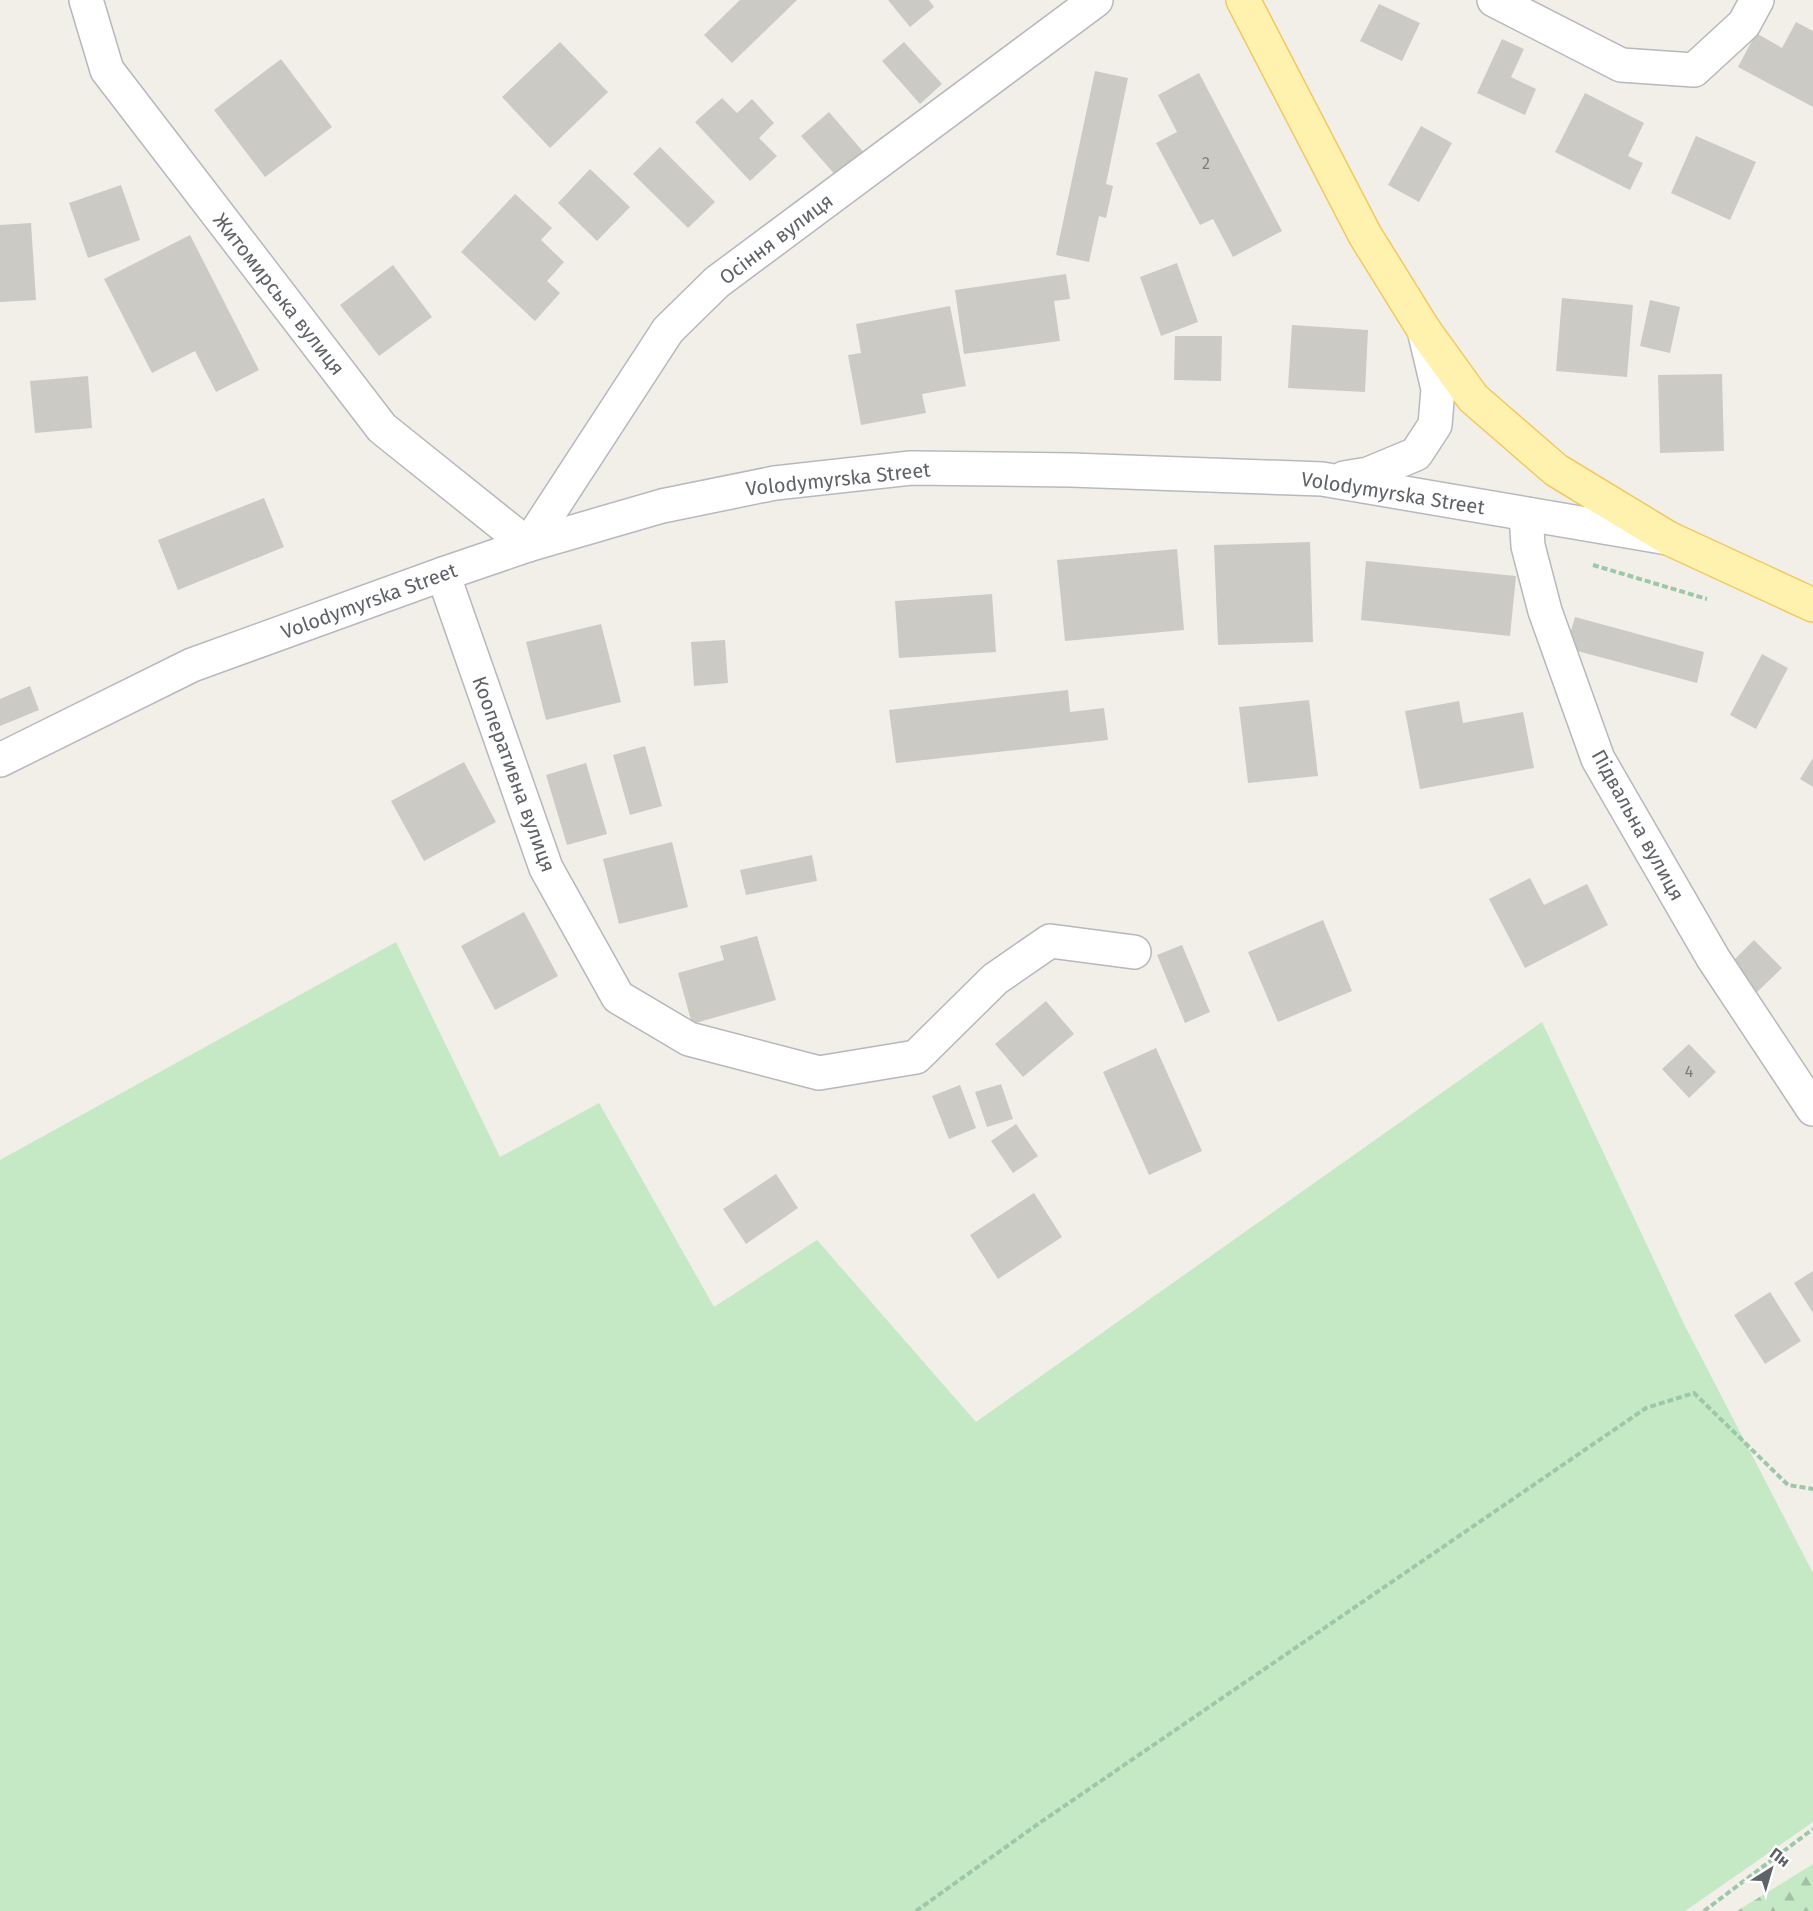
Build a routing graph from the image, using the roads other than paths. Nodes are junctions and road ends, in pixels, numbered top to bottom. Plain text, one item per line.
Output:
1 (86, 0) edge
2 (1096, 0) edge
3 (1244, 0) edge
4 (1494, 0) edge
5 (1757, 0) edge
6 (1424, 330) junction
7 (1332, 480) junction
8 (1526, 514) junction
9 (1668, 538) junction
10 (528, 545) junction
11 (443, 574) junction
12 (1813, 605) edge
13 (0, 760) edge
14 (1134, 952) dead end
15 (1813, 1109) edge

1 - 10 street, Житомирська вулиця
2 - 10 street, Осіння вулиця
3 - 6 main road
4 - 5 street
6 - 7 street
6 - 9 main road
7 - 8 street, Volodymyrska Street
7 - 10 street, Volodymyrska Street
8 - 9 street, Volodymyrska Street
8 - 15 street, Підвальна вулиця
9 - 12 main road, Volodymyrska Street
10 - 11 street, Volodymyrska Street
11 - 13 street, Volodymyrska Street
11 - 14 street, Кооперативна вулиця

